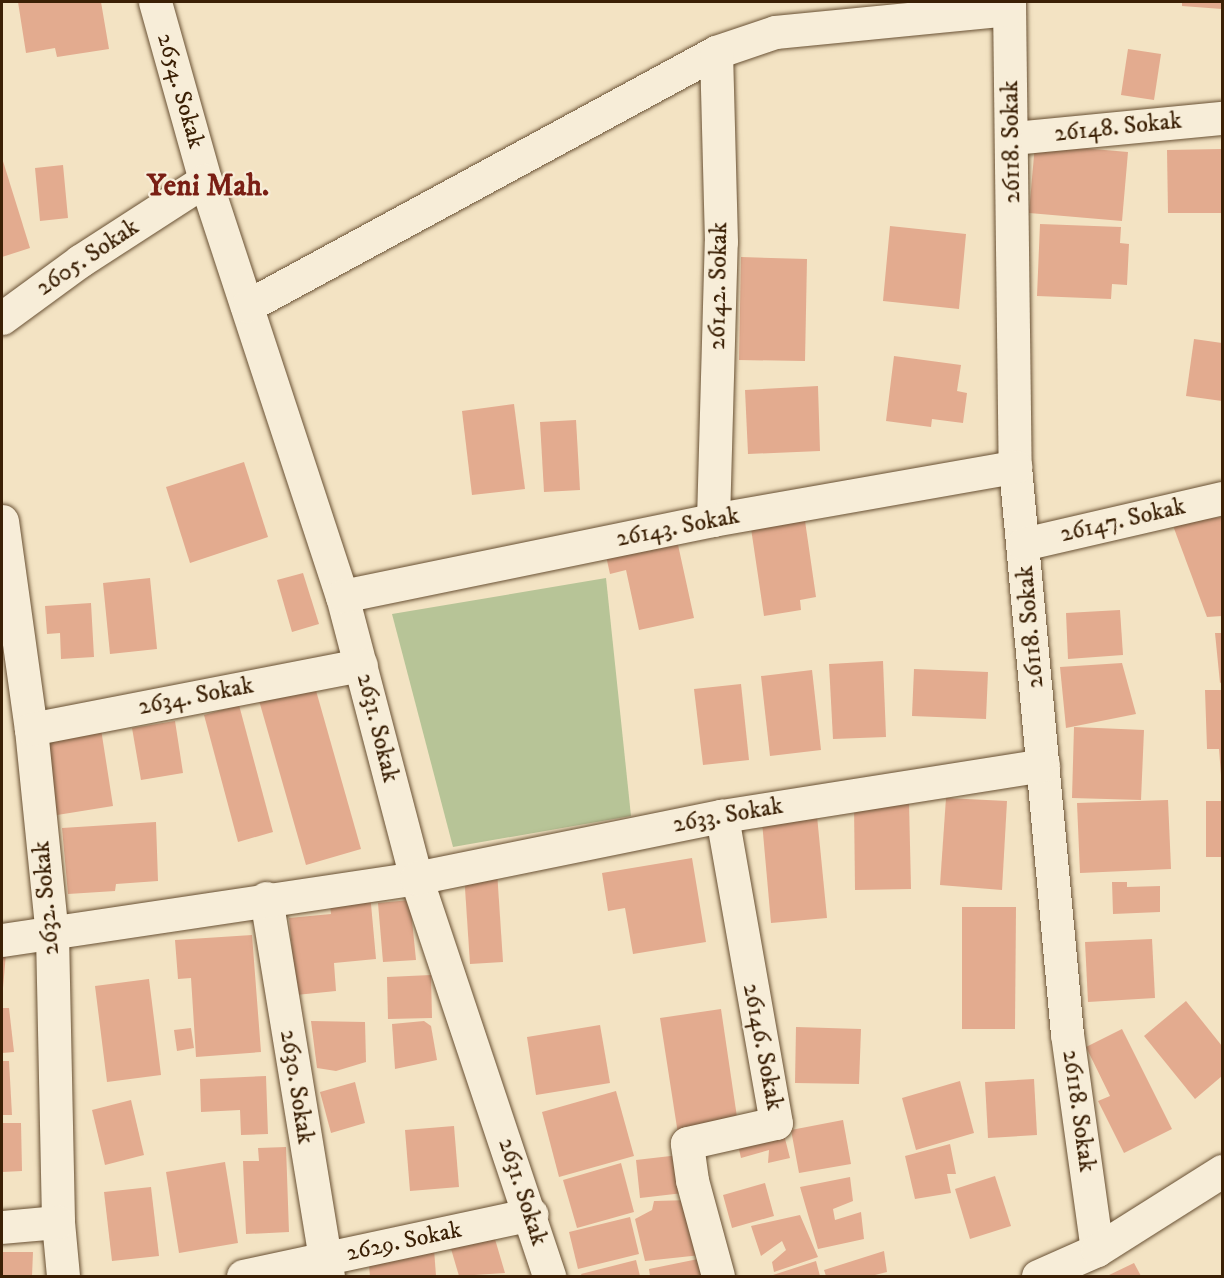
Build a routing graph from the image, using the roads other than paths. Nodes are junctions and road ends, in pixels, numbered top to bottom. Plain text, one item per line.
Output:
1 (155, 2) edge
2 (1009, 5) edge
3 (716, 52) junction
4 (1222, 118) edge
5 (1013, 138) junction
6 (205, 180) junction
7 (247, 306) junction
8 (2, 318) edge
9 (1015, 466) junction
10 (1222, 498) edge
11 (713, 520) junction
12 (2, 521) edge
13 (1023, 544) junction
14 (342, 596) junction
15 (361, 665) junction
16 (31, 729) junction
17 (1043, 765) junction
18 (722, 816) junction
19 (416, 878) junction
20 (266, 898) junction
21 (52, 934) junction
22 (2, 940) edge
23 (1222, 1171) edge
24 (531, 1214) junction
25 (58, 1222) junction
26 (2, 1227) edge
27 (1097, 1250) junction
28 (326, 1268) edge
29 (63, 1276) edge
30 (243, 1276) edge
31 (549, 1276) edge
32 (718, 1276) edge
33 (1038, 1276) edge

1 - 6 street, 2654. Sokak
2 - 3 street
2 - 5 street, 26118. Sokak
3 - 7 street
3 - 11 street, 26142. Sokak
4 - 5 street, 26148. Sokak
5 - 9 street, 26118. Sokak
6 - 7 street, 2631. Sokak
6 - 8 street, 2605. Sokak
7 - 14 street, 2631. Sokak
9 - 11 street, 26143. Sokak
9 - 13 street, 26118. Sokak
10 - 13 street, 26147. Sokak
11 - 14 street, 26143. Sokak
12 - 16 street, 2632. Sokak
13 - 17 street, 26118. Sokak
14 - 15 street, 2631. Sokak
15 - 16 street, 2634. Sokak
15 - 19 street, 2631. Sokak
16 - 21 street, 2632. Sokak
17 - 18 street, 2633. Sokak
17 - 27 street, 26118. Sokak
18 - 19 street, 2633. Sokak
18 - 32 street, 26146. Sokak
19 - 20 street, 2633. Sokak
19 - 24 street, 2631. Sokak
20 - 21 street, 2633. Sokak
20 - 28 street, 2630. Sokak
21 - 22 street, 2633. Sokak
21 - 25 street, 2632. Sokak
23 - 27 street
24 - 28 street, 2629. Sokak
24 - 31 street, 2631. Sokak
25 - 26 street
25 - 29 street, 2632. Sokak
27 - 33 street
28 - 30 street, 2629. Sokak

